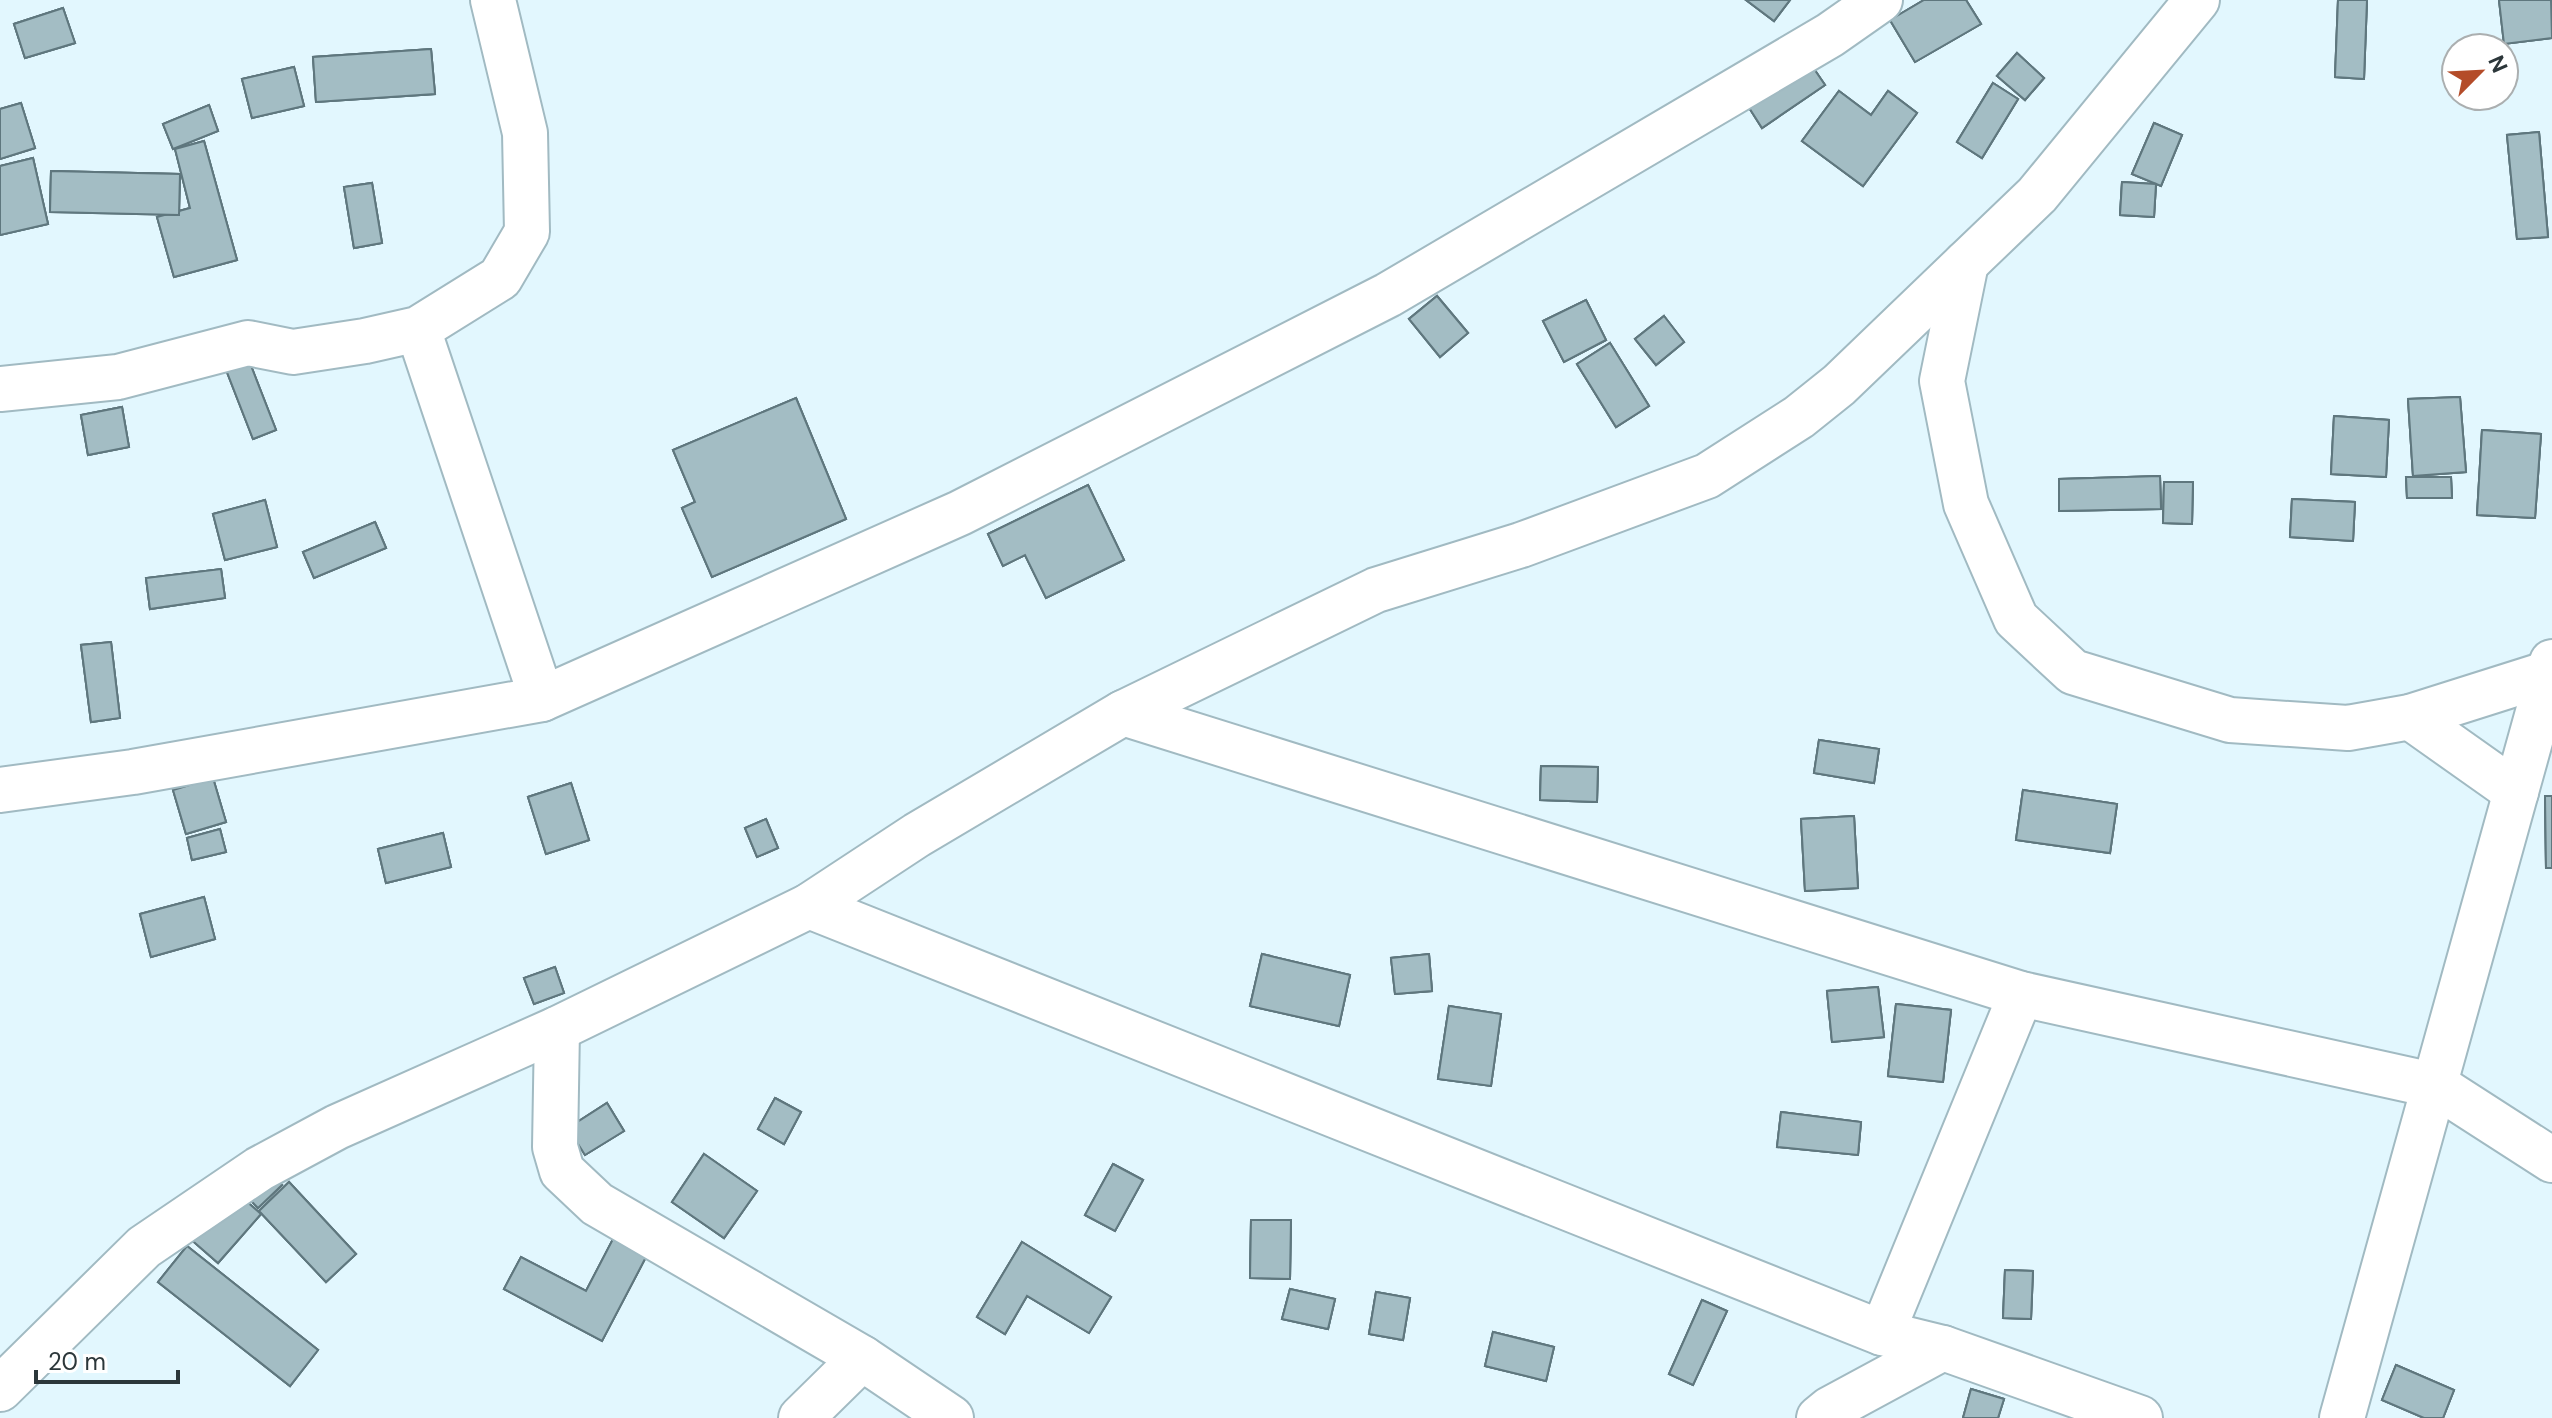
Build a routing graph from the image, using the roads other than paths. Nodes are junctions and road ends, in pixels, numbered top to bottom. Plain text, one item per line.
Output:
1 (493, 0) edge
2 (1880, 0) edge
3 (2197, 0) edge
4 (1966, 263) junction
5 (418, 329) junction
6 (0, 389) edge
7 (2548, 691) edge
8 (542, 699) junction
9 (1123, 713) junction
10 (2410, 717) junction
11 (0, 790) edge
12 (2516, 792) junction
13 (809, 906) junction
14 (2021, 994) junction
15 (557, 1029) junction
16 (2437, 1086) junction
17 (2552, 1160) edge
18 (1882, 1333) junction
19 (1943, 1348) junction
20 (862, 1358) junction
21 (0, 1389) edge
22 (801, 1418) edge
23 (951, 1418) edge
24 (1819, 1418) edge
25 (2140, 1418) edge
26 (2342, 1418) edge

1 - 5 street
2 - 8 street
3 - 4 street
4 - 9 street
4 - 10 street
5 - 6 street
5 - 8 street
7 - 10 street
7 - 12 street
8 - 11 street
9 - 13 street
9 - 14 street
10 - 12 street
12 - 16 street
13 - 15 street
13 - 18 street
14 - 16 street
14 - 18 street
15 - 20 street
15 - 21 street
16 - 17 street
16 - 26 street
18 - 19 street
19 - 24 street
19 - 25 street
20 - 22 street
20 - 23 street

